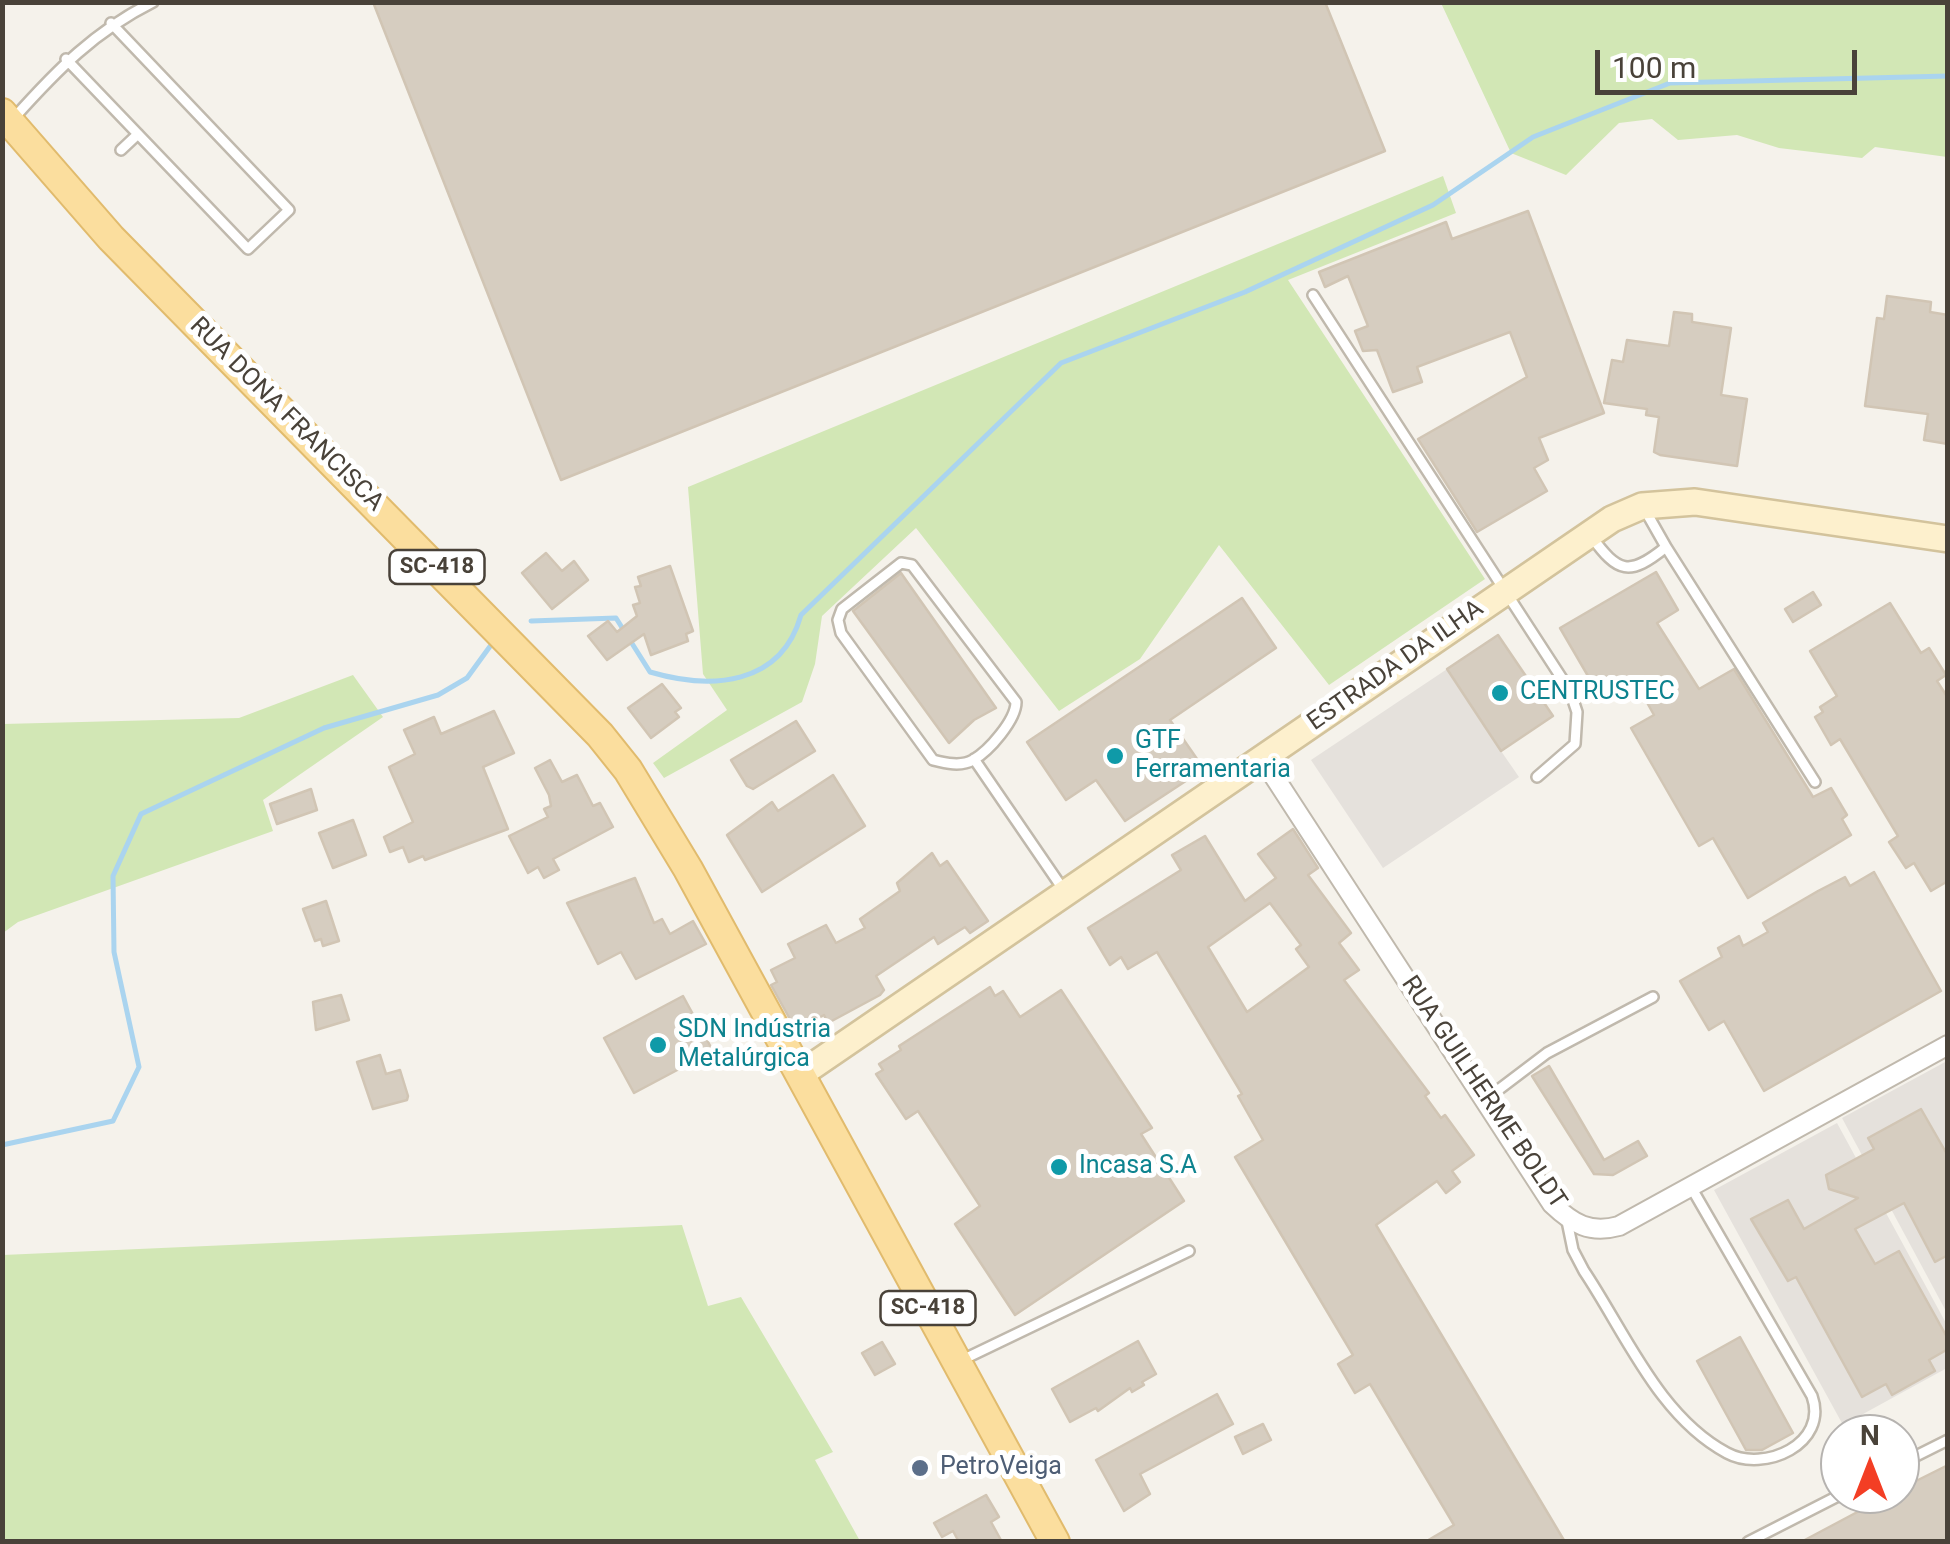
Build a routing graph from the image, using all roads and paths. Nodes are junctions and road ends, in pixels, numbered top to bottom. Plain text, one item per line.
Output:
1 (153, 2) edge
2 (111, 23) junction
3 (66, 60) junction
4 (6, 118) edge
5 (138, 134) junction
6 (121, 150) dead end
7 (1312, 295) dead end
8 (1642, 506) junction
9 (1590, 534) junction
10 (1948, 538) edge
11 (1666, 547) junction
12 (1504, 591) junction
13 (1262, 758) junction
14 (974, 759) junction
15 (1537, 777) dead end
16 (1814, 782) dead end
17 (1066, 894) junction
18 (1653, 996) dead end
19 (1948, 1045) edge
20 (801, 1074) junction
21 (1485, 1100) junction
22 (1691, 1186) junction
23 (1566, 1217) junction
24 (1190, 1251) dead end
25 (958, 1362) junction
26 (1948, 1440) edge
27 (1920, 1454) edge
28 (1820, 1505) edge
29 (1055, 1542) edge
30 (1748, 1542) edge

1 - 2 lane
2 - 3 lane
2 - 5 lane
3 - 4 lane
3 - 5 lane
4 - 20 main road, RUA DONA FRANCISCA / SC-418
5 - 6 lane
7 - 12 lane
8 - 9 street, ESTRADA DA ILHA
8 - 10 street, ESTRADA DA ILHA
8 - 11 lane
9 - 11 lane
9 - 12 street, ESTRADA DA ILHA
11 - 16 lane
12 - 13 street, ESTRADA DA ILHA
12 - 15 lane
13 - 17 street, ESTRADA DA ILHA
13 - 21 street, RUA GUILHERME BOLDT
14 - 14 lane
14 - 17 lane
17 - 20 street, ESTRADA DA ILHA
18 - 21 lane
19 - 22 street, RUA GUILHERME BOLDT
20 - 25 main road, RUA DONA FRANCISCA / SC-418
21 - 23 street, RUA GUILHERME BOLDT
22 - 23 street, RUA GUILHERME BOLDT
22 - 23 lane
24 - 25 lane
25 - 29 main road, RUA DONA FRANCISCA / SC-418
26 - 27 lane
28 - 30 lane

